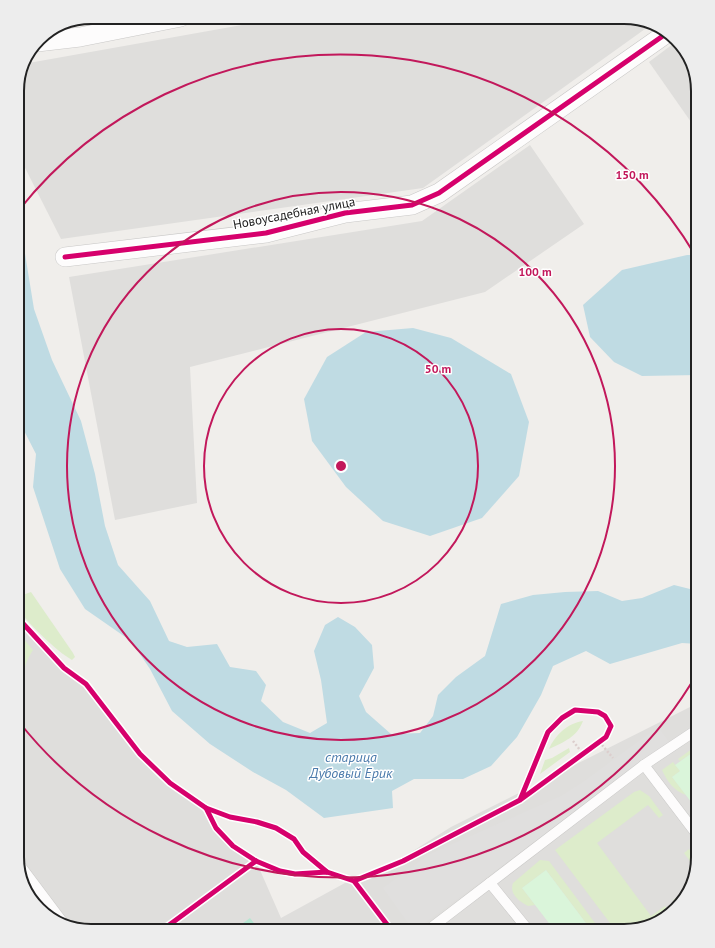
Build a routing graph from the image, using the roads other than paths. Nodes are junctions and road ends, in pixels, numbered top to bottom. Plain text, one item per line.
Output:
1 (146, 24) edge
2 (662, 36) edge
3 (47, 41) edge
4 (65, 257) dead end
5 (691, 734) edge
6 (644, 765) junction
7 (691, 827) edge
8 (26, 873) edge
9 (490, 883) junction
10 (57, 915) edge
11 (436, 924) edge
12 (523, 924) edge

1 - 3 street
2 - 4 street, Новоусадебная улица
5 - 6 lane
6 - 7 lane
6 - 9 lane
8 - 10 lane
9 - 11 lane
9 - 12 lane

